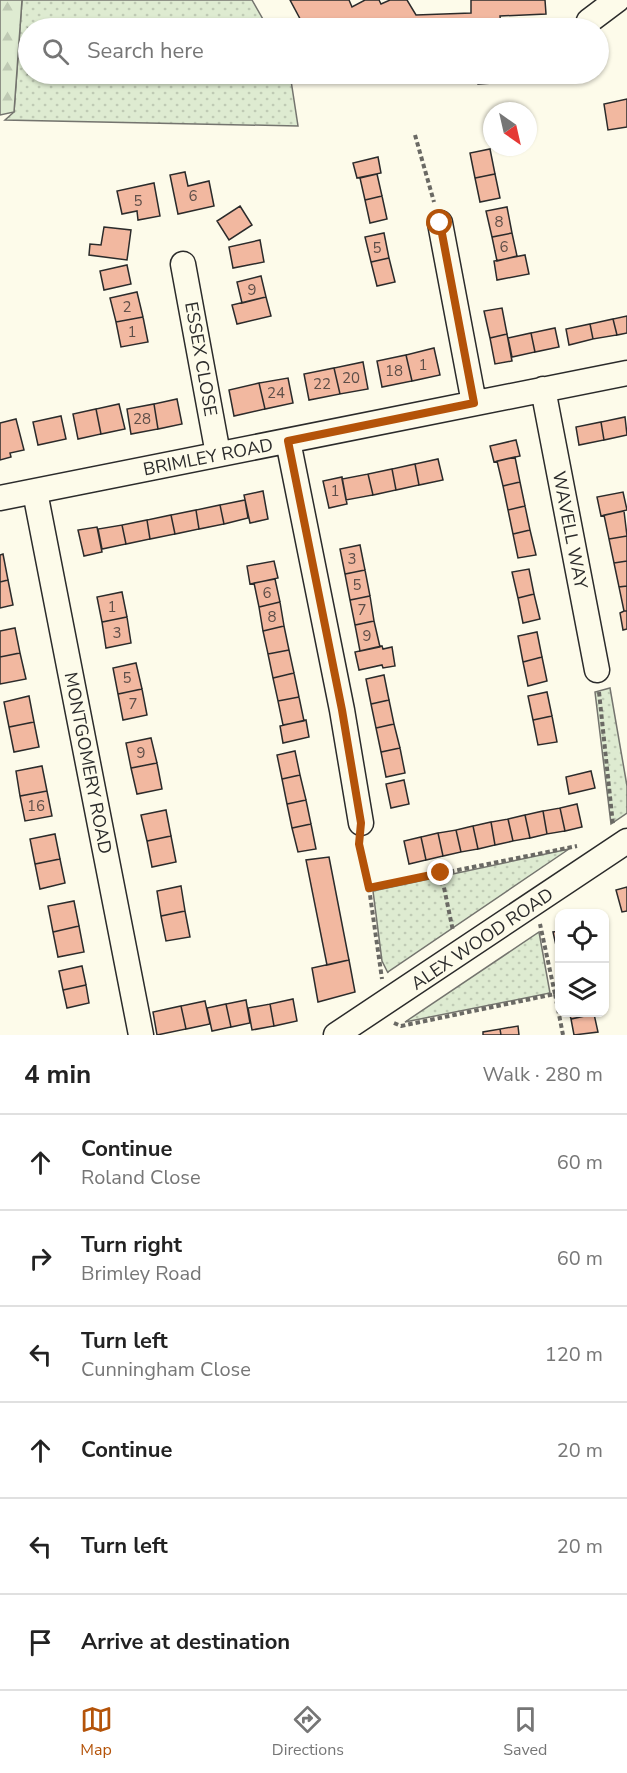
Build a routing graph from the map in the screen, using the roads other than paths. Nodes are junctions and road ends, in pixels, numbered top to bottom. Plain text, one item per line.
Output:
1 (617, 0) edge
2 (593, 18) edge
3 (440, 223) road end
4 (183, 264) dead end
5 (627, 373) edge
6 (543, 389) junction
7 (474, 403) junction
8 (288, 441) junction
9 (219, 453) junction
10 (34, 492) junction
11 (0, 498) edge
12 (597, 670) road end
13 (361, 823) road end
14 (620, 833) edge
15 (141, 1035) edge
16 (336, 1035) edge

1 - 2 street
3 - 7 street
4 - 9 street, ESSEX CLOSE
5 - 6 street, BRIMLEY ROAD
6 - 7 street, BRIMLEY ROAD
6 - 12 street, WAVELL WAY
7 - 8 street, BRIMLEY ROAD
8 - 9 street, BRIMLEY ROAD
8 - 13 street
9 - 10 street, BRIMLEY ROAD
10 - 11 street, BRIMLEY ROAD
10 - 15 street, MONTGOMERY ROAD
14 - 16 street, ALEX WOOD ROAD

